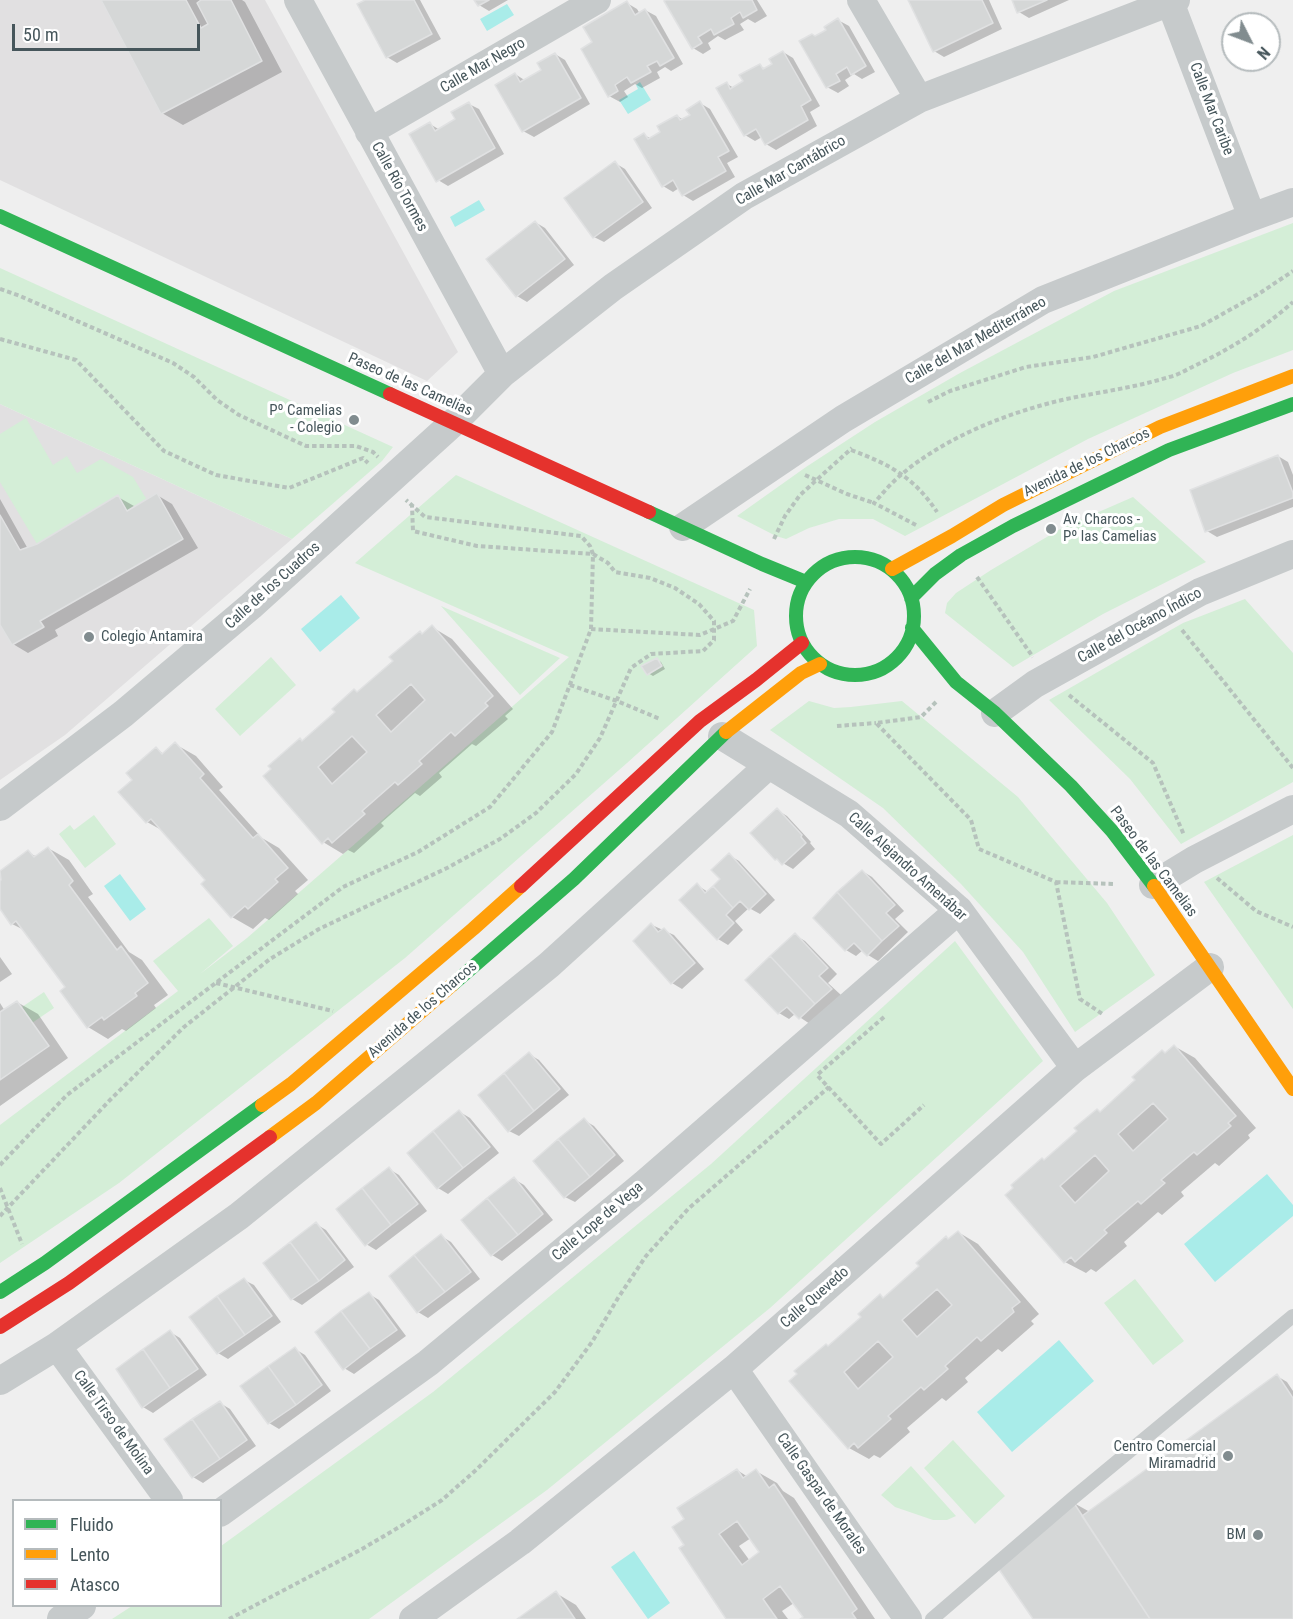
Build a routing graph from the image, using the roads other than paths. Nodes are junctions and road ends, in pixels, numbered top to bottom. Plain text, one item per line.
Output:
1 (298, 0) edge
2 (861, 0) edge
3 (593, 1) edge
4 (1173, 1) edge
5 (919, 99) junction
6 (369, 132) junction
7 (1293, 202) edge
8 (0, 216) edge
9 (1252, 216) junction
10 (502, 374) junction
11 (1293, 376) edge
12 (1293, 404) edge
13 (444, 433) junction
14 (683, 527) junction
15 (1293, 554) edge
16 (891, 569) junction
17 (806, 582) junction
18 (911, 598) junction
19 (912, 628) junction
20 (802, 643) junction
21 (820, 664) junction
22 (935, 675) dead end
23 (956, 682) junction
24 (995, 713) junction
25 (722, 736) junction
26 (769, 765) junction
27 (0, 807) edge
28 (1293, 809) edge
29 (1153, 885) junction
30 (959, 910) junction
31 (1210, 967) junction
32 (1075, 1068) junction
33 (1293, 1089) edge
34 (0, 1292) edge
35 (1293, 1316) edge
36 (0, 1327) edge
37 (57, 1346) junction
38 (734, 1369) junction
39 (0, 1381) edge
40 (168, 1499) edge
41 (222, 1512) edge
42 (79, 1607) edge
43 (61, 1619) edge
44 (412, 1619) edge
45 (908, 1619) edge
46 (932, 1619) edge

1 - 6 street, Calle Río Tormes
2 - 5 street
3 - 6 street, Calle Mar Negro
4 - 5 street, Calle Mar Cantábrico
4 - 9 street, Calle Mar Caribe
5 - 10 street, Calle Mar Cantábrico
6 - 10 street, Calle Río Tormes
7 - 9 street, Calle del Mar Mediterráneo
8 - 13 street, Paseo de las Camelias
9 - 14 street, Calle del Mar Mediterráneo
10 - 13 street, Calle Mar Cantábrico
11 - 16 street, Avenida de los Charcos
12 - 18 street, Avenida de los Charcos
13 - 14 street, Paseo de las Camelias
13 - 27 street, Calle de los Cuadros
14 - 17 street, Paseo de las Camelias
15 - 24 street, Calle del Océano Índico
16 - 17 street
16 - 18 street
17 - 20 street
18 - 19 street
19 - 21 street
19 - 23 street
20 - 21 street
20 - 34 street, Avenida de los Charcos
21 - 25 street, Avenida de los Charcos
22 - 23 street
23 - 24 street, Paseo de las Camelias
24 - 29 street, Paseo de las Camelias
25 - 26 street, Calle Alejandro Amenábar
25 - 36 street, Avenida de los Charcos
26 - 30 street, Calle Alejandro Amenábar
26 - 37 street
28 - 29 street
29 - 31 street, Paseo de las Camelias
30 - 32 street, Calle Alejandro Amenábar
30 - 41 street, Calle Lope de Vega
31 - 32 street, Calle Quevedo
31 - 33 street, Paseo de las Camelias
32 - 38 street, Calle Quevedo
35 - 46 lane
37 - 39 street
37 - 40 street, Calle Tirso de Molina
38 - 44 street, Calle Quevedo
38 - 45 street, Calle Gaspar de Morales
42 - 43 street

